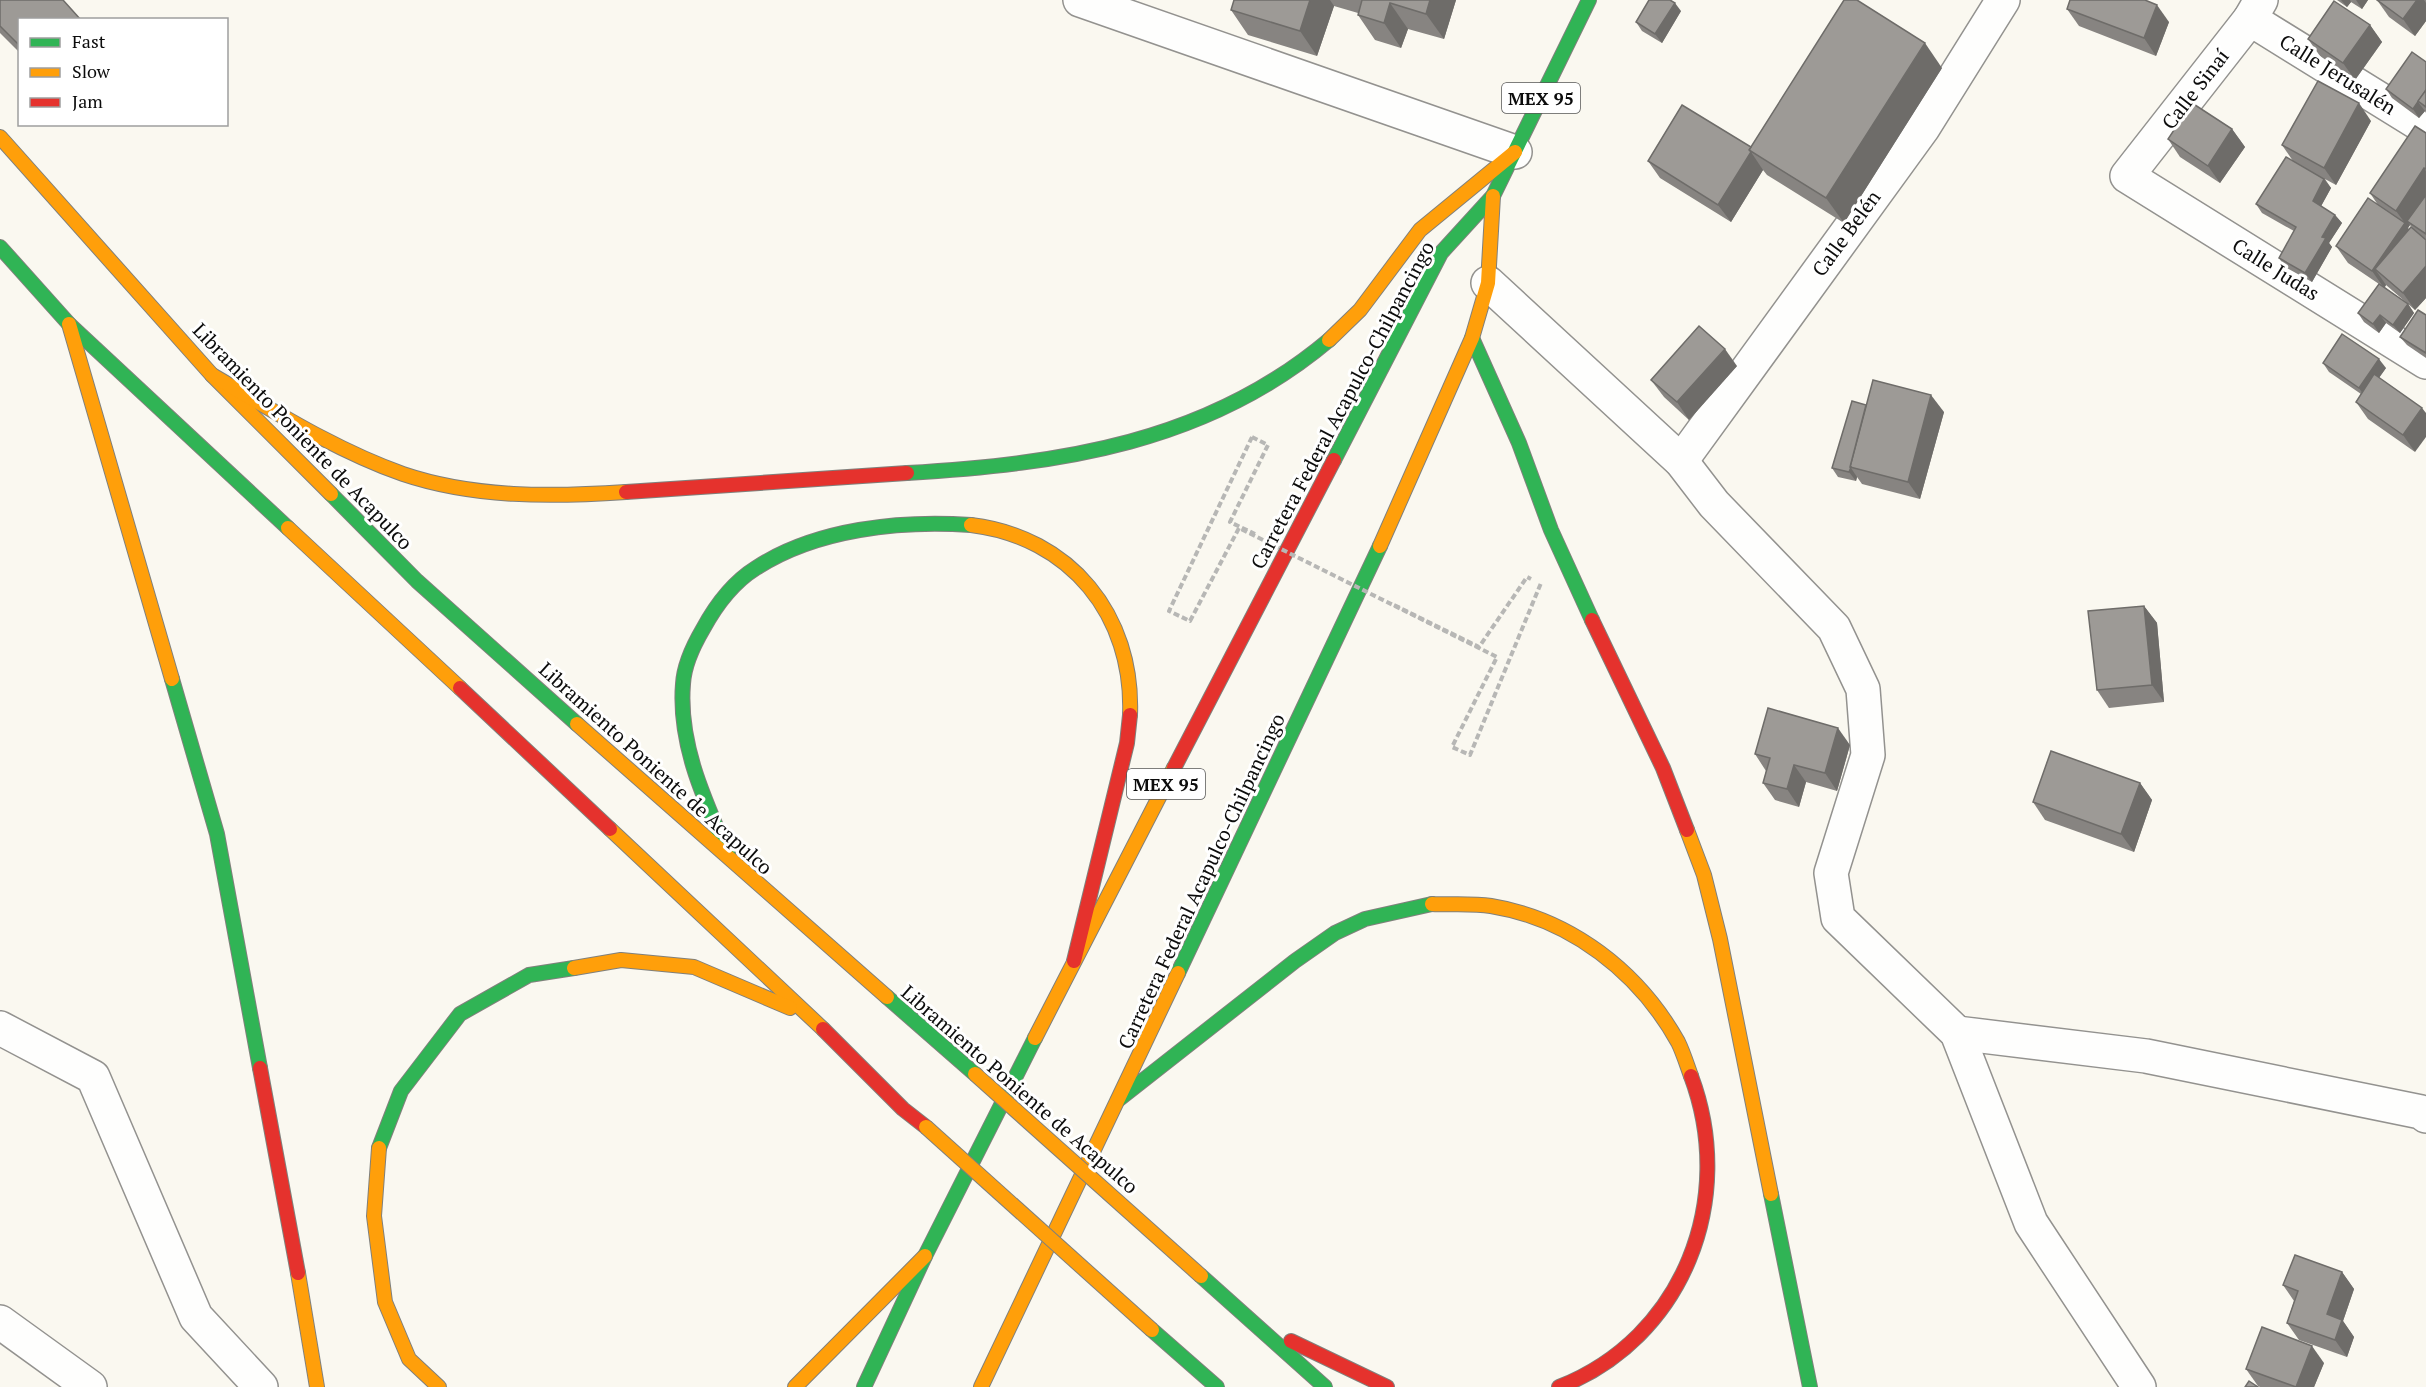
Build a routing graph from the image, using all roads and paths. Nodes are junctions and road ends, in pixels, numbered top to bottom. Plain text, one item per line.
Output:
1 (1080, 0) edge
2 (1588, 0) edge
3 (2003, 0) edge
4 (2256, 9) edge
5 (2426, 128) edge
6 (0, 137) edge
7 (1515, 152) junction
8 (2127, 176) joint
9 (1493, 196) junction
10 (0, 247) edge
11 (1488, 283) junction
12 (69, 324) junction
13 (1472, 338) junction
14 (2426, 362) edge
15 (212, 375) junction
16 (1682, 461) junction
17 (1287, 550) junction
18 (1361, 589) junction
19 (732, 864) junction
20 (1074, 961) junction
21 (812, 1017) junction
22 (0, 1028) edge
23 (1957, 1033) junction
24 (1118, 1100) junction
25 (2426, 1116) edge
26 (925, 1256) junction
27 (0, 1322) edge
28 (1259, 1325) junction
29 (90, 1387) edge
30 (261, 1387) edge
31 (317, 1387) edge
32 (439, 1387) edge
33 (795, 1387) edge
34 (864, 1387) edge
35 (981, 1387) edge
36 (1217, 1387) edge
37 (1325, 1387) edge
38 (1387, 1387) edge
39 (1559, 1387) edge
40 (1810, 1387) edge
41 (2139, 1387) edge

1 - 7 street
2 - 7 main road, MEX 95
3 - 16 street, Calle Belén
4 - 5 street, Calle Jerusalén
4 - 8 street, Calle Sinaí
6 - 15 main road, Libramiento Poniente de Acapulco
7 - 9 main road, MEX 95
7 - 15 main road
8 - 14 street, Calle Judas
9 - 11 main road, Carretera Federal Acapulco-Chilpancingo / MEX 95
9 - 17 main road, Carretera Federal Acapulco-Chilpancingo / MEX 95
10 - 12 main road
11 - 13 main road, Carretera Federal Acapulco-Chilpancingo / MEX 95
11 - 16 street
12 - 21 main road
12 - 31 main road
13 - 18 main road, Carretera Federal Acapulco-Chilpancingo / MEX 95
13 - 40 main road
15 - 19 main road, Libramiento Poniente de Acapulco
16 - 23 street
17 - 18 path, bridge
17 - 20 main road, Carretera Federal Acapulco-Chilpancingo / MEX 95
18 - 24 main road, Carretera Federal Acapulco-Chilpancingo / MEX 95
19 - 20 main road
19 - 28 main road, Libramiento Poniente de Acapulco, bridge
20 - 26 main road, Carretera Federal Acapulco-Chilpancingo / MEX 95
21 - 32 main road
21 - 36 main road, bridge
22 - 30 street
23 - 25 street
23 - 41 street
24 - 35 main road, Carretera Federal Acapulco-Chilpancingo / MEX 95
24 - 39 main road
26 - 33 main road
26 - 34 main road, Carretera Federal Acapulco-Chilpancingo / MEX 95
27 - 29 street
28 - 37 main road, Libramiento Poniente de Acapulco
28 - 38 main road

